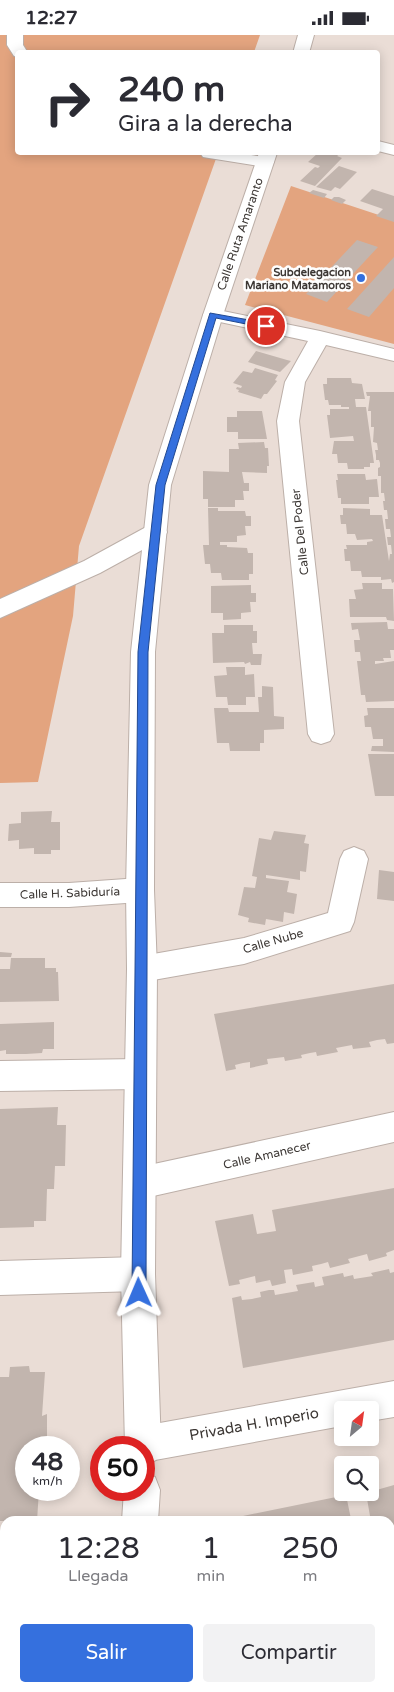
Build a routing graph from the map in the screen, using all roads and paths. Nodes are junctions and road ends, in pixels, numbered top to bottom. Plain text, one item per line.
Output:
1 (15, 35) edge
2 (306, 35) edge
3 (18, 50) edge
4 (302, 50) edge
5 (380, 146) edge
6 (394, 150) edge
7 (238, 155) edge
8 (267, 157) edge
9 (213, 315) junction
10 (320, 337) junction
11 (394, 355) edge
12 (156, 531) junction
13 (0, 609) edge
14 (320, 734) dead end
15 (354, 859) dead end
16 (140, 890) junction
17 (0, 895) edge
18 (142, 969) junction
19 (140, 1074) junction
20 (0, 1076) edge
21 (394, 1127) edge
22 (140, 1183) junction
23 (138, 1275) junction
24 (0, 1278) edge
25 (394, 1399) edge
26 (143, 1436) edge
27 (155, 1444) edge
28 (141, 1501) edge
29 (140, 1516) edge

1 - 3 street
2 - 4 street
5 - 6 street
7 - 8 street
8 - 9 street, Calle Ruta Amaranto
9 - 10 street
9 - 12 street, Calle Ruta Amaranto
10 - 11 street
10 - 14 street, Calle Del Poder
12 - 13 street
12 - 16 street, Calle Ruta Amaranto
15 - 18 street, Calle Nube
16 - 17 street, Calle H. Sabiduría
16 - 18 street, Calle Ruta Amaranto
18 - 19 street, Calle Ruta Amaranto
19 - 20 street
19 - 22 street, Calle Ruta Amaranto
21 - 22 street, Calle Amanecer
22 - 23 street, Calle Ruta Amaranto
23 - 24 street
23 - 26 street, Calle Ruta Amaranto
25 - 27 street, Privada H. Imperio
28 - 29 street

